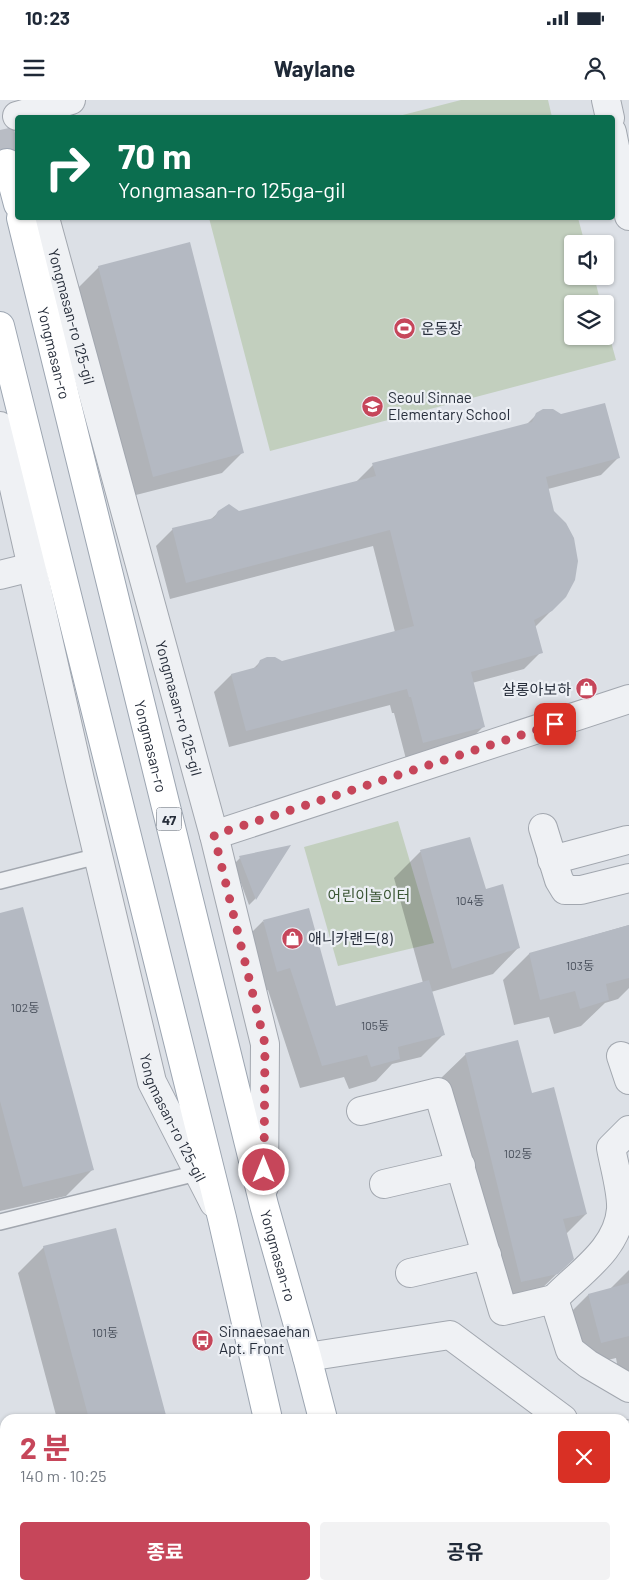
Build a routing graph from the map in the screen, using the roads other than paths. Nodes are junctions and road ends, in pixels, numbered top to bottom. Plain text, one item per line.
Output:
1 (71, 100) edge
2 (606, 100) edge
3 (16, 111) edge
4 (609, 115) edge
5 (615, 147) edge
6 (7, 163) tunnel mouth
7 (15, 193) edge
8 (629, 216) edge
9 (21, 220) edge
10 (46, 220) edge
11 (0, 326) edge
12 (0, 426) edge
13 (32, 567) junction
14 (0, 575) edge
15 (629, 699) edge
16 (543, 828) dead end
17 (214, 835) junction
18 (627, 840) dead end
19 (98, 856) junction
20 (552, 860) junction
21 (629, 878) edge
22 (0, 881) edge
23 (361, 1111) dead end
24 (629, 1130) edge
25 (461, 1166) junction
26 (197, 1173) junction
27 (623, 1182) edge
28 (384, 1184) dead end
29 (264, 1205) junction
30 (222, 1218) junction
31 (0, 1222) edge
32 (486, 1254) junction
33 (410, 1273) dead end
34 (554, 1299) junction
35 (307, 1357) junction
36 (629, 1388) edge
37 (267, 1414) edge
38 (321, 1414) edge
39 (556, 1414) edge

1 - 3 street
2 - 4 street
5 - 8 street
6 - 7 main road
9 - 29 main road, Yongmasan-ro / 47
10 - 17 street, Yongmasan-ro 125-gil
11 - 30 main road
12 - 13 street, Yongmasan-ro 125-gil
13 - 14 street
13 - 19 street, Yongmasan-ro 125-gil
15 - 17 street
16 - 20 street
17 - 29 street, Yongmasan-ro 125-gil
18 - 20 street
19 - 22 lane
19 - 26 street, Yongmasan-ro 125-gil
20 - 21 street
23 - 25 street
24 - 27 street
25 - 28 street
25 - 32 street
26 - 30 street, Yongmasan-ro 125-gil
26 - 31 lane
27 - 34 street
29 - 35 main road, Yongmasan-ro / 47
30 - 37 main road
32 - 33 street
32 - 34 street
34 - 36 street
35 - 38 main road, Yongmasan-ro / 47
35 - 39 street

